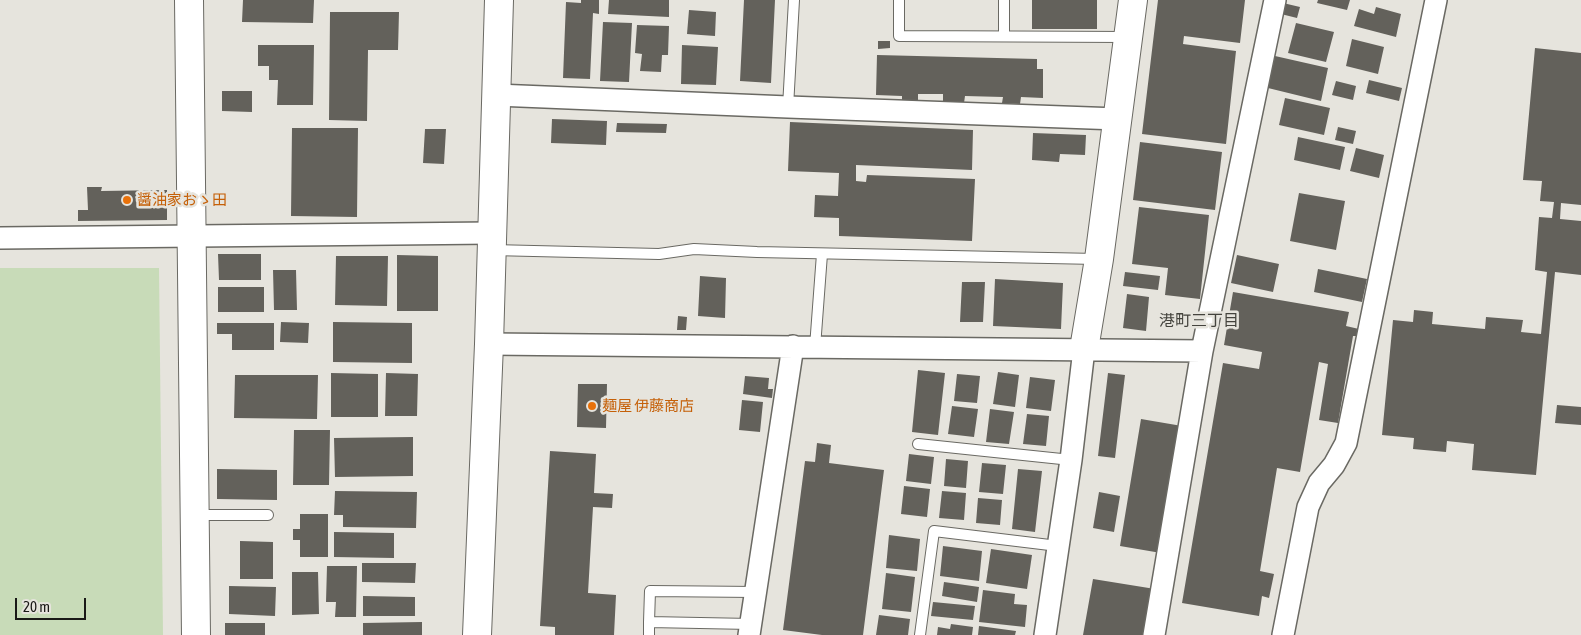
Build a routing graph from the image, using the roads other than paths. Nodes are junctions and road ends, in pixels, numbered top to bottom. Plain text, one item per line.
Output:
1 (189, 0) edge
2 (498, 0) edge
3 (794, 0) edge
4 (899, 0) edge
5 (1004, 0) edge
6 (1133, 0) edge
7 (1275, 0) edge
8 (1436, 0) edge
9 (1004, 36) junction
10 (1128, 37) junction
11 (496, 95) junction
12 (788, 107) junction
13 (1118, 119) junction
14 (191, 236) junction
15 (0, 238) edge
16 (492, 241) junction
17 (822, 254) junction
18 (1099, 259) junction
19 (489, 344) junction
20 (793, 346) junction
21 (816, 347) junction
22 (1084, 349) junction
23 (1202, 351) junction
24 (918, 444) dead end
25 (1071, 460) junction
26 (195, 515) junction
27 (268, 515) dead end
28 (1058, 546) junction
29 (756, 592) junction
30 (650, 622) junction
31 (750, 629) edge
32 (196, 635) edge
33 (477, 635) edge
34 (649, 635) edge
35 (920, 635) edge
36 (1045, 635) edge
37 (1154, 635) edge
38 (1282, 635) edge

1 - 14 street
2 - 11 street
3 - 12 lane
4 - 9 lane
5 - 9 lane
6 - 10 street
7 - 23 street
8 - 38 street
9 - 10 lane
10 - 13 street
11 - 12 street
11 - 16 street
12 - 13 street
13 - 18 street
14 - 15 street
14 - 16 street
14 - 26 street
16 - 17 lane
16 - 19 street
17 - 18 lane
17 - 21 lane
18 - 22 street
19 - 20 street
19 - 33 street
20 - 21 street
20 - 29 street
21 - 22 street
22 - 23 street
22 - 25 street
23 - 37 street
24 - 25 lane
25 - 28 street
26 - 27 lane
26 - 32 street
28 - 35 lane
28 - 36 street
29 - 30 lane
29 - 31 street
30 - 31 lane
30 - 34 lane

